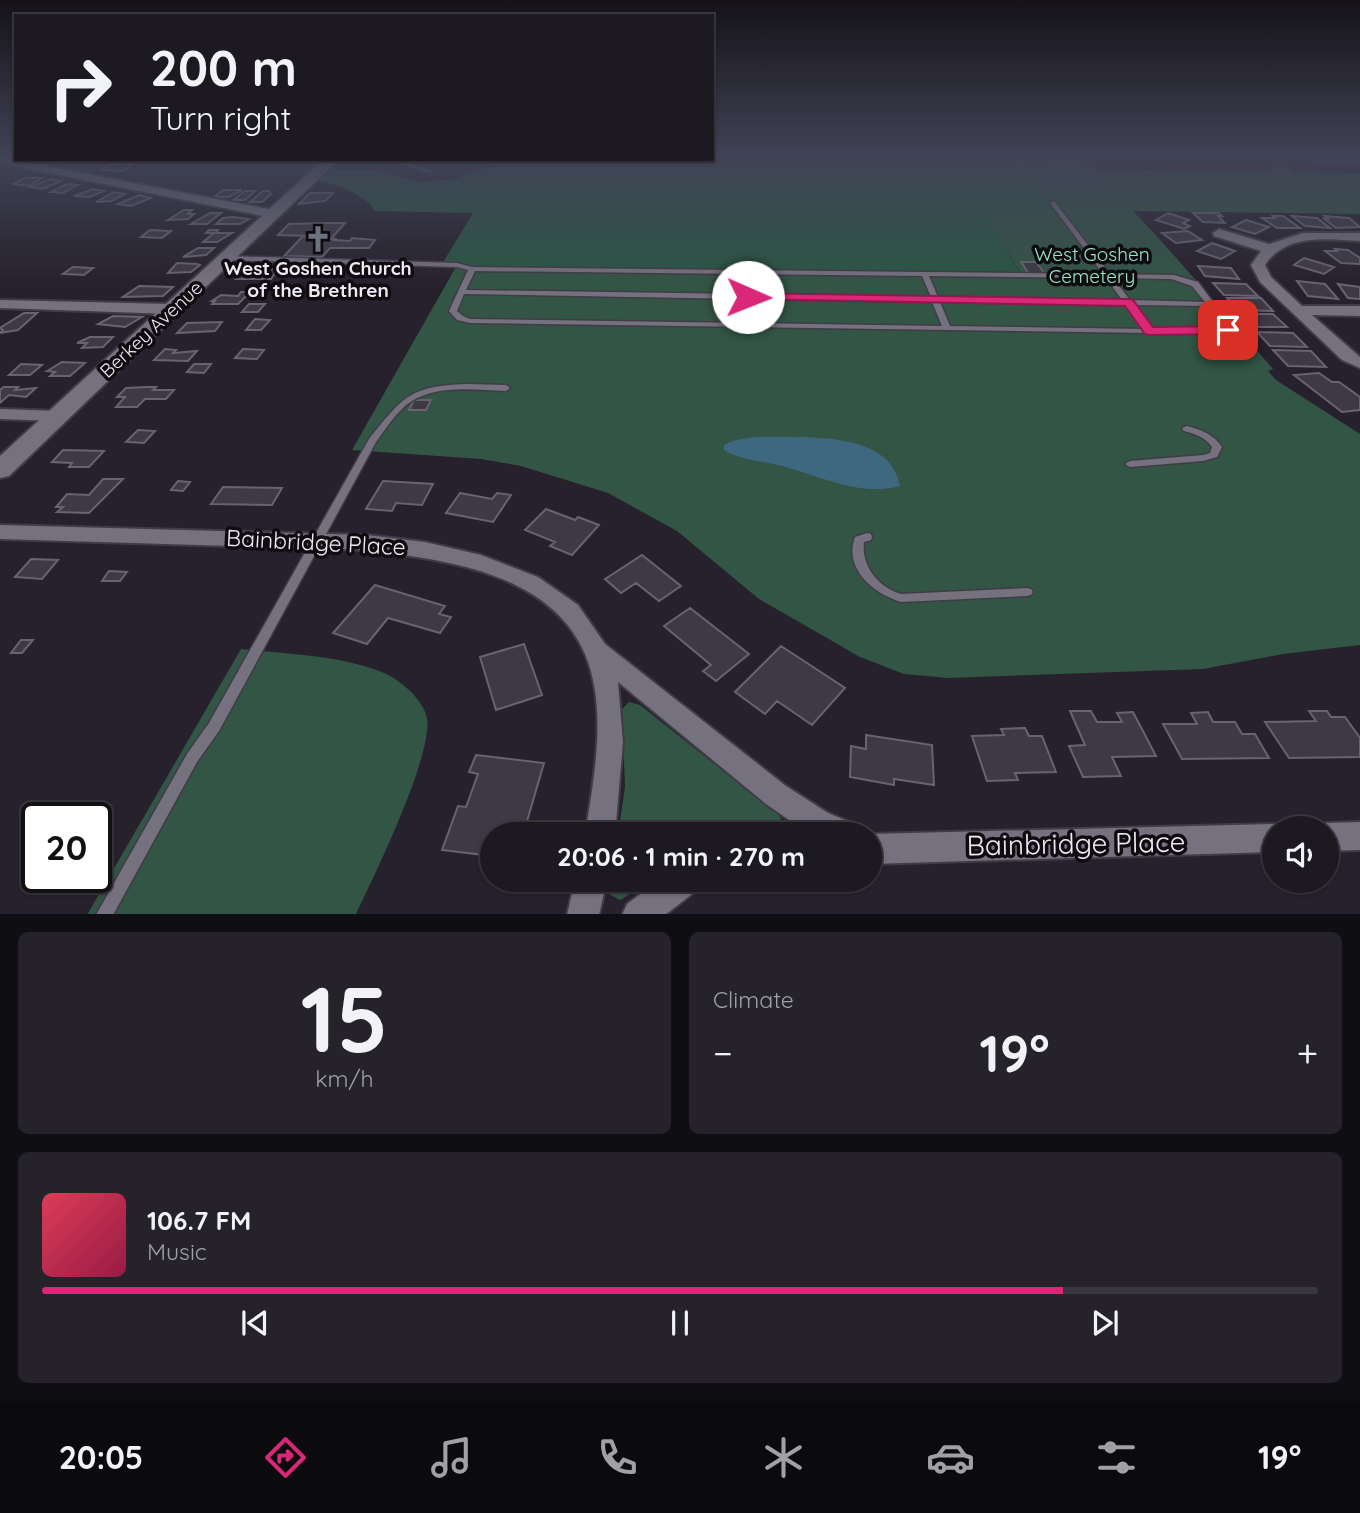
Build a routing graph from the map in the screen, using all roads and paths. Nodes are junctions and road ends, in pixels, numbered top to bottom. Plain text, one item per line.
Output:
1 (197, 200) edge
2 (288, 200) edge
3 (1052, 203) dead end
4 (273, 214) junction
5 (1219, 233) dead end
6 (1360, 237) edge
7 (1270, 249) junction
8 (227, 258) junction
9 (472, 269) junction
10 (747, 272) junction
11 (925, 275) junction
12 (1109, 276) junction
13 (462, 292) junction
14 (748, 297) junction
15 (935, 300) junction
16 (1129, 303) junction
17 (0, 304) edge
18 (1213, 304) junction
19 (172, 309) junction
20 (1298, 310) junction
21 (1360, 311) edge
22 (748, 325) junction
23 (947, 328) junction
24 (1149, 331) junction
25 (1360, 363) edge
26 (506, 388) dead end
27 (0, 414) edge
28 (59, 416) junction
29 (1187, 429) dead end
30 (1130, 464) dead end
31 (0, 470) edge
32 (0, 532) edge
33 (867, 537) dead end
34 (316, 540) junction
35 (1027, 592) dead end
36 (597, 651) junction
37 (602, 822) edge
38 (816, 822) edge
39 (1360, 836) edge
40 (1339, 837) edge
41 (1262, 838) edge
42 (882, 847) edge
43 (588, 892) edge
44 (669, 892) edge
45 (105, 914) edge
46 (583, 914) edge
47 (639, 914) edge

1 - 4 street
2 - 4 street, Berkey Avenue
3 - 12 lane
4 - 8 street, Berkey Avenue
5 - 7 street
6 - 7 street
7 - 20 street
8 - 9 lane
8 - 19 street, Berkey Avenue
9 - 10 lane
9 - 13 lane
10 - 11 lane
10 - 14 lane
11 - 12 lane
11 - 15 lane
12 - 16 lane
12 - 18 lane
13 - 14 lane
13 - 22 lane
14 - 15 lane
14 - 22 lane
15 - 16 lane
15 - 23 lane
16 - 18 lane
16 - 24 lane
17 - 19 street
18 - 24 lane
19 - 28 street, Berkey Avenue
20 - 21 street
20 - 25 street
22 - 23 lane
23 - 24 lane
26 - 34 lane
27 - 28 street
28 - 31 street, Berkey Avenue
29 - 30 lane
32 - 34 street, Bainbridge Place
33 - 35 lane
34 - 36 street, Bainbridge Place
34 - 45 lane
36 - 37 street, Bainbridge Place
36 - 38 street, Bainbridge Place
39 - 40 street
41 - 42 street, Bainbridge Place
43 - 46 street
44 - 47 street

